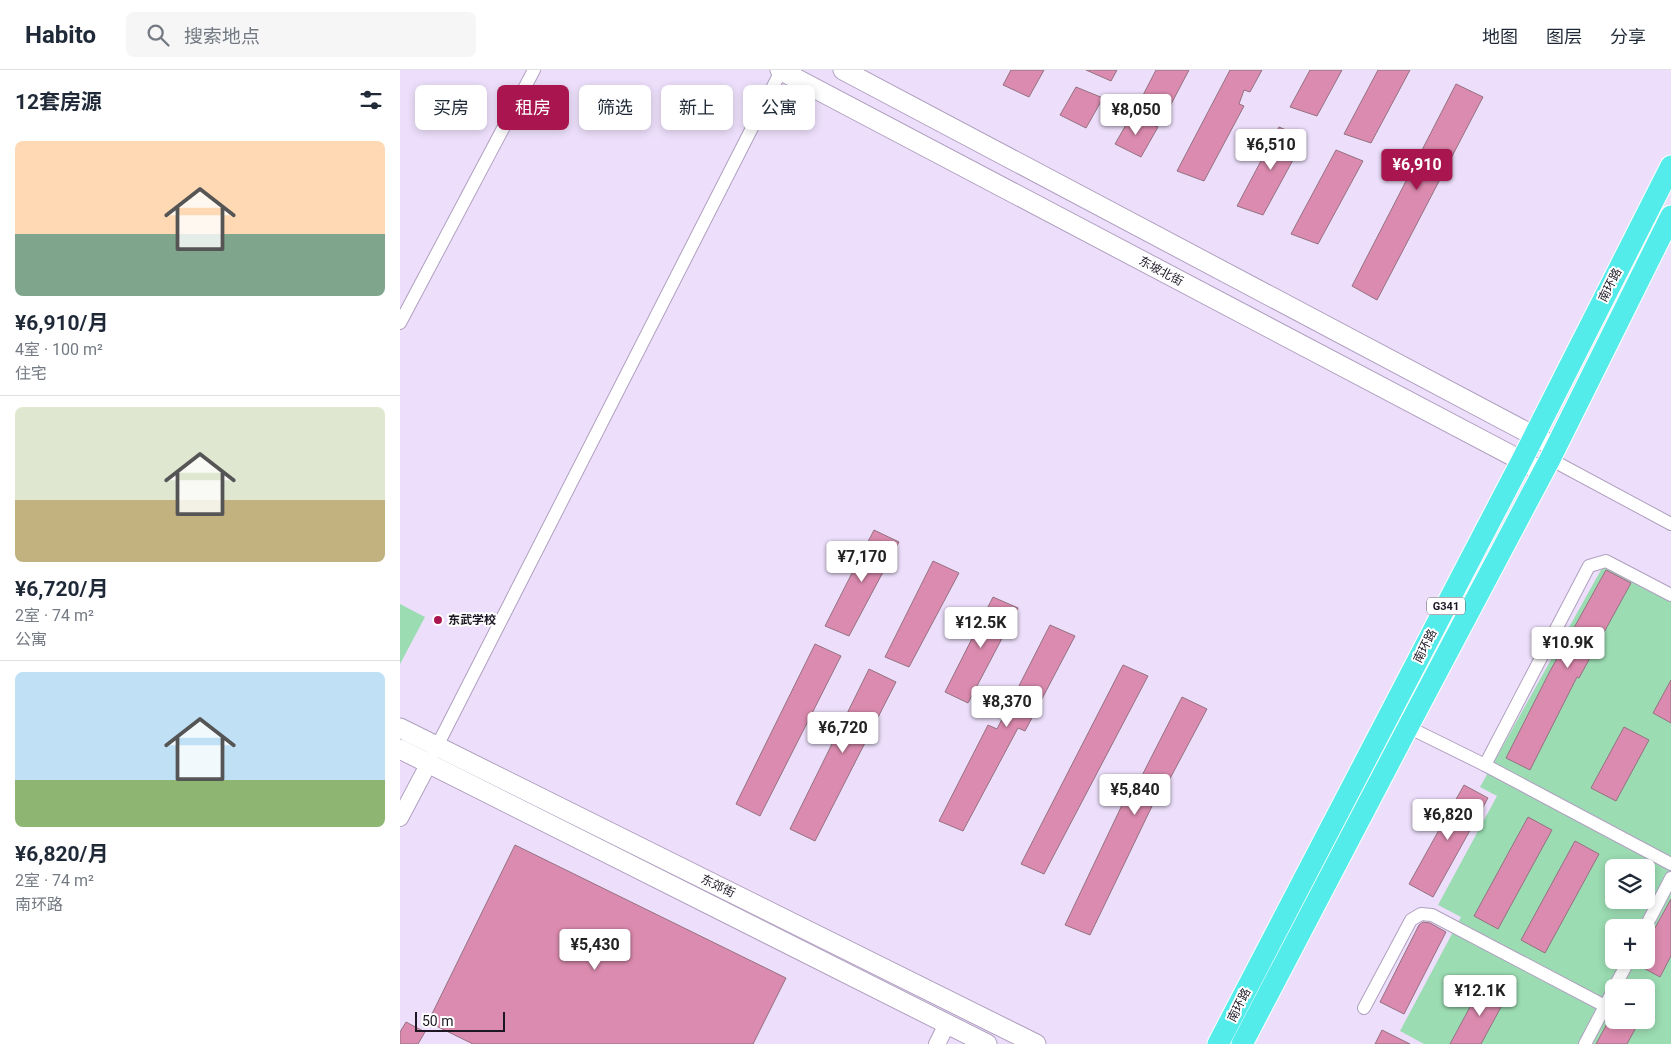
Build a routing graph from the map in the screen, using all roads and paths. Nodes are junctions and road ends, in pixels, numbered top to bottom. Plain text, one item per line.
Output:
1 (534, 70) edge
2 (780, 70) edge
3 (843, 70) edge
4 (1671, 166) edge
5 (1671, 216) edge
6 (400, 323) edge
7 (1534, 435) junction
8 (1549, 459) junction
9 (1522, 460) junction
10 (1671, 524) edge
11 (1671, 594) edge
12 (1408, 727) junction
13 (400, 728) edge
14 (437, 746) junction
15 (400, 749) edge
16 (429, 764) junction
17 (1485, 765) junction
18 (400, 818) edge
19 (1671, 864) edge
20 (1671, 878) edge
21 (1650, 919) edge
22 (1605, 1006) joint
23 (1364, 1008) dead end
24 (947, 1024) junction
25 (937, 1044) edge
26 (987, 1044) edge
27 (1036, 1044) edge
28 (1218, 1044) edge
29 (1242, 1044) edge
30 (1585, 1044) edge

1 - 6 street
2 - 9 main road, 东坡北街
2 - 14 street
3 - 7 main road
4 - 7 highway, 南环路 / G341
5 - 8 highway, 南环路 / G341
7 - 8 main road
7 - 9 highway, 南环路 / G341
8 - 9 main road, 东坡北街
8 - 10 street
8 - 12 highway, 南环路 / G341
9 - 28 highway, 南环路 / G341
11 - 17 street
12 - 17 street
12 - 29 highway, 南环路 / G341
13 - 14 main road, 东郊街
14 - 16 street
14 - 27 main road, 东郊街
15 - 16 main road, 东郊街
16 - 18 street
16 - 24 main road, 东郊街
17 - 19 street
20 - 21 street
22 - 23 street
22 - 30 street
24 - 25 street
24 - 26 main road, 东郊街

